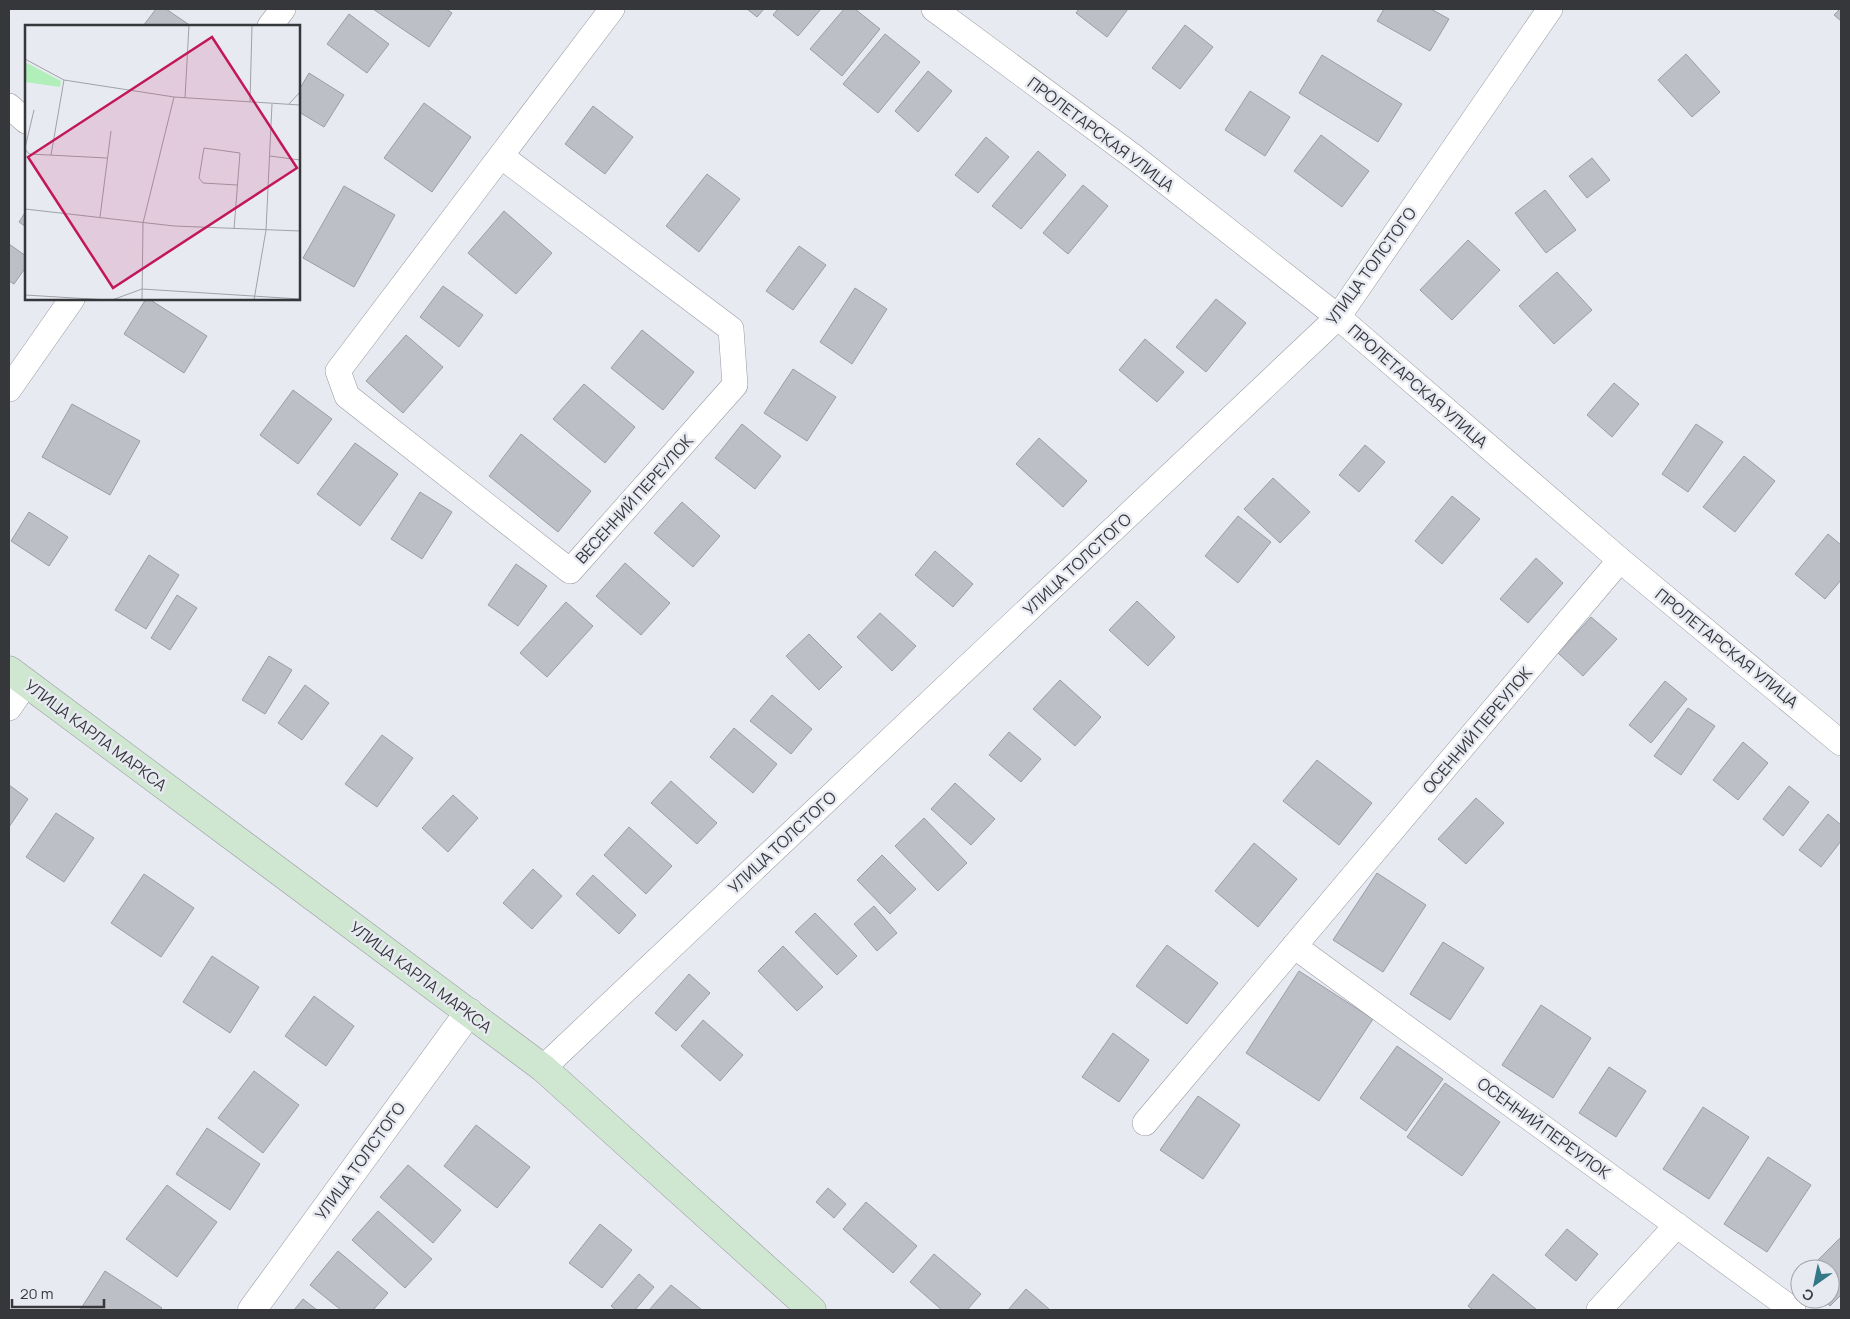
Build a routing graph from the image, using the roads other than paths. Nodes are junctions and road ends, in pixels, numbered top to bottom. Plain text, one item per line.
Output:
1 (283, 9) edge
2 (612, 9) edge
3 (934, 9) edge
4 (1550, 9) edge
5 (271, 25) edge
6 (9, 106) edge
7 (25, 120) edge
8 (501, 156) junction
9 (71, 300) edge
10 (1338, 317) junction
11 (9, 389) edge
12 (1620, 560) junction
13 (17, 677) edge
14 (9, 708) edge
15 (1841, 743) edge
16 (1294, 946) junction
17 (469, 1012) junction
18 (543, 1068) junction
19 (1145, 1123) dead end
20 (1677, 1225) junction
21 (252, 1310) edge
22 (812, 1310) edge
23 (1599, 1310) edge
24 (1793, 1310) edge

1 - 5 street
2 - 8 street, ВЕСЕННИЙ ПЕРЕУЛОК
3 - 10 street, ПРОЛЕТАРСКАЯ УЛИЦА
4 - 10 street, УЛИЦА ТОЛСТОГО
6 - 7 street
8 - 8 street, ВЕСЕННИЙ ПЕРЕУЛОК
9 - 11 street
10 - 12 street, ПРОЛЕТАРСКАЯ УЛИЦА
10 - 18 street, УЛИЦА ТОЛСТОГО
12 - 15 street, ПРОЛЕТАРСКАЯ УЛИЦА
12 - 16 street, ОСЕННИЙ ПЕРЕУЛОК
13 - 14 street
13 - 17 main road, УЛИЦА КАРЛА МАРКСА
16 - 19 street, ОСЕННИЙ ПЕРЕУЛОК
16 - 20 street, ОСЕННИЙ ПЕРЕУЛОК
17 - 18 main road, УЛИЦА КАРЛА МАРКСА
17 - 21 street, УЛИЦА ТОЛСТОГО
18 - 22 main road, УЛИЦА КАРЛА МАРКСА
20 - 23 street
20 - 24 street, ОСЕННИЙ ПЕРЕУЛОК

